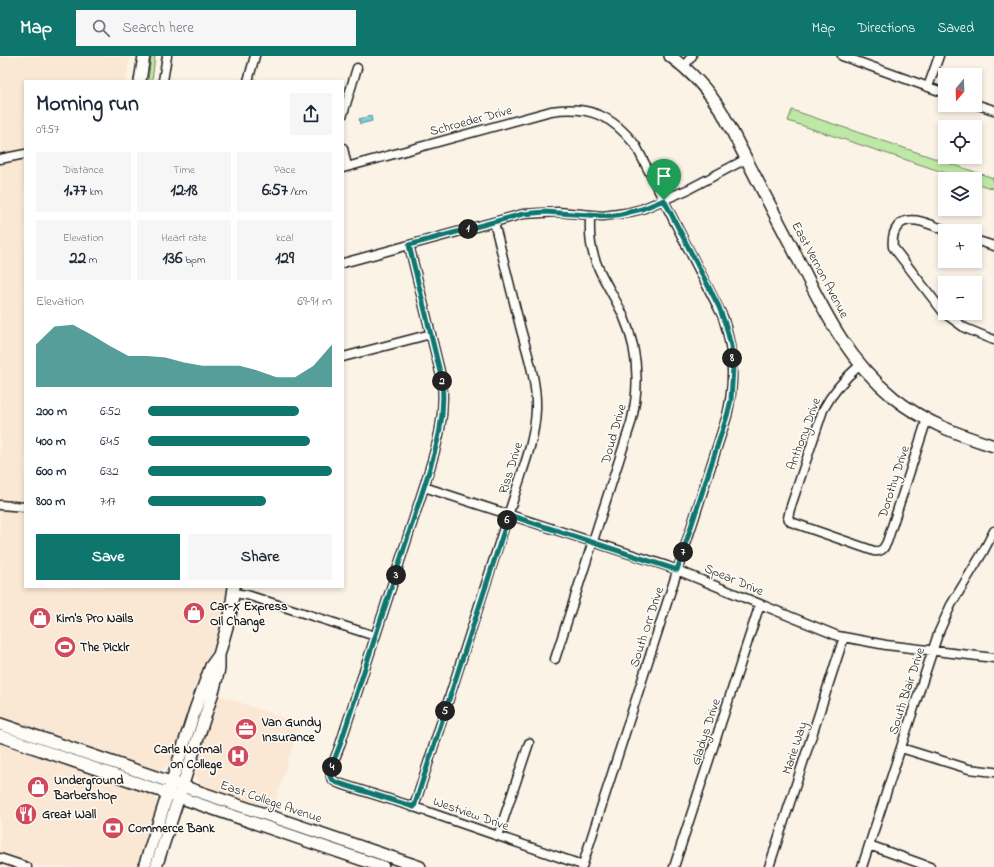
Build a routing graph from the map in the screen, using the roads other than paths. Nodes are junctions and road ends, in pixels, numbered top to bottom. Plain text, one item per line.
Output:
1 (144, 56) edge
2 (167, 56) edge
3 (255, 56) edge
4 (670, 56) edge
5 (692, 56) edge
6 (842, 56) edge
7 (939, 56) edge
8 (684, 66) junction
9 (357, 68) dead end
10 (140, 80) edge
11 (163, 80) edge
12 (248, 80) edge
13 (928, 87) junction
14 (938, 91) edge
15 (982, 106) edge
16 (994, 110) edge
17 (344, 111) edge
18 (605, 118) joint
19 (24, 154) edge
20 (0, 159) edge
21 (746, 159) junction
22 (345, 167) edge
23 (664, 200) junction
24 (590, 215) junction
25 (494, 222) junction
26 (938, 228) edge
27 (982, 242) edge
28 (409, 245) junction
29 (994, 246) edge
30 (344, 263) edge
31 (431, 334) junction
32 (994, 340) edge
33 (344, 357) edge
34 (860, 365) junction
35 (927, 419) junction
36 (994, 446) edge
37 (424, 487) junction
38 (0, 505) edge
39 (24, 507) edge
40 (509, 515) junction
41 (994, 531) edge
42 (593, 542) junction
43 (881, 550) joint
44 (677, 570) junction
45 (234, 590) edge
46 (760, 604) junction
47 (375, 636) junction
48 (844, 637) junction
49 (933, 651) junction
50 (219, 655) junction
51 (994, 658) edge
52 (555, 659) dead end
53 (0, 724) edge
54 (0, 736) edge
55 (528, 743) dead end
56 (901, 748) junction
57 (994, 772) edge
58 (169, 788) junction
59 (181, 792) junction
60 (414, 807) junction
61 (498, 836) junction
62 (869, 845) junction
63 (369, 850) junction
64 (0, 858) edge
65 (364, 864) edge
66 (582, 866) edge
67 (27, 867) edge
68 (144, 867) edge
69 (156, 867) edge
70 (383, 867) edge
71 (420, 867) edge
72 (674, 867) edge
73 (769, 867) edge
74 (862, 867) edge
75 (930, 867) edge

1 - 10 main road
2 - 11 street
3 - 12 street
4 - 8 main road, East Vernon Avenue
5 - 8 street
6 - 13 street
7 - 13 street
8 - 21 main road, East Vernon Avenue
9 - 17 street
13 - 14 street
15 - 16 street
18 - 22 street, Schroeder Drive
18 - 23 street, South Orr Drive
19 - 20 street
21 - 23 street
21 - 34 main road, East Vernon Avenue
23 - 24 street
23 - 44 street, South Orr Drive
24 - 25 street
24 - 42 street, Doud Drive
25 - 28 street
25 - 40 street, Riss Drive
26 - 32 street
27 - 29 street
28 - 30 street
28 - 31 street
31 - 33 street
31 - 37 street
34 - 35 main road, East Vernon Avenue
34 - 43 street, Anthony Drive
35 - 36 main road, East Vernon Avenue
35 - 43 street, Dorothy Drive
37 - 40 street, Spear Drive
37 - 47 street
38 - 39 street
40 - 42 street, Spear Drive
40 - 60 street, Riss Drive
41 - 49 street, South Blair Drive
42 - 44 street, Spear Drive
42 - 52 street, Doud Drive
44 - 46 street, Spear Drive
44 - 66 street, South Orr Drive
45 - 47 street
45 - 50 main road
46 - 48 street, Spear Drive
46 - 72 street, Gladys Drive
47 - 60 street, Westview Drive
48 - 49 street, Spear Drive
48 - 73 street, Marie Way
49 - 51 street, Spear Drive
49 - 56 street, South Blair Drive
50 - 58 main road
50 - 59 main road
53 - 58 main road, East College Avenue
54 - 58 main road, East College Avenue
55 - 61 street
56 - 57 street
56 - 62 street, South Blair Drive
58 - 59 main road, East College Avenue
58 - 68 main road
59 - 63 main road, East College Avenue
59 - 65 main road, East College Avenue
59 - 69 main road
60 - 61 street, Westview Drive
61 - 66 street, Westview Drive
62 - 74 street, South Blair Drive
62 - 75 street
63 - 65 street
63 - 71 main road, East College Avenue
64 - 67 street
65 - 70 main road, East College Avenue

